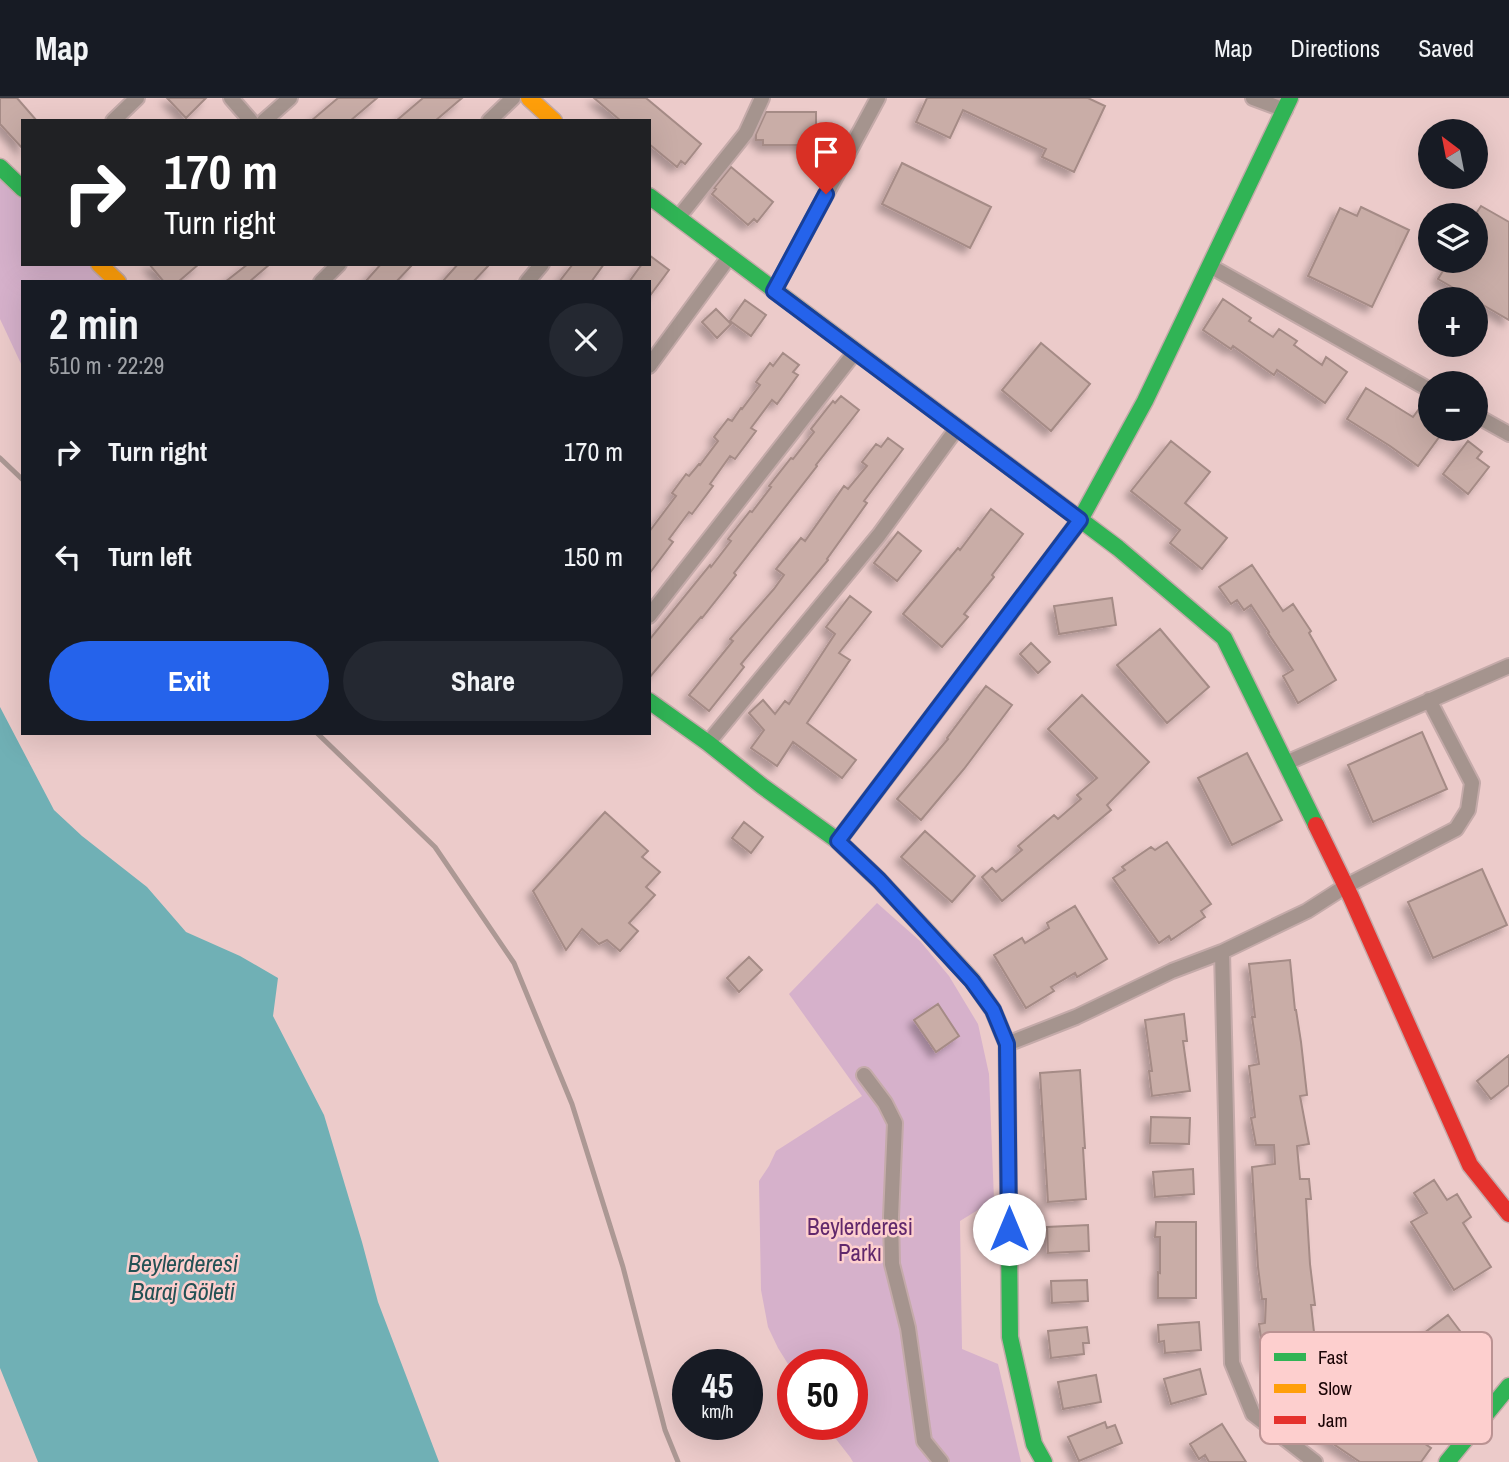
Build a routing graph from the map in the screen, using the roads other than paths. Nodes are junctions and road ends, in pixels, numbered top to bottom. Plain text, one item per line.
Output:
1 (137, 98) edge
2 (232, 98) edge
3 (290, 98) edge
4 (513, 98) edge
5 (529, 98) edge
6 (762, 98) edge
7 (878, 98) edge
8 (1253, 98) edge
9 (1288, 104) edge
10 (115, 119) edge
11 (249, 119) edge
12 (266, 119) edge
13 (491, 119) edge
14 (552, 119) edge
15 (0, 167) edge
16 (21, 187) edge
17 (651, 198) edge
18 (678, 218) junction
19 (730, 257) junction
20 (101, 266) edge
21 (337, 266) edge
22 (540, 266) edge
23 (1210, 266) junction
24 (116, 280) edge
25 (323, 280) edge
26 (529, 280) edge
27 (774, 291) junction
28 (855, 352) junction
29 (651, 363) edge
30 (1418, 383) edge
31 (1488, 422) edge
32 (957, 428) junction
33 (1509, 434) edge
34 (1080, 520) junction
35 (651, 613) edge
36 (1509, 666) edge
37 (1429, 700) junction
38 (651, 702) edge
39 (708, 743) junction
40 (1286, 763) junction
41 (838, 841) junction
42 (1346, 886) junction
43 (1222, 952) junction
44 (1007, 1044) junction
45 (864, 1076) dead end
46 (1509, 1214) edge
47 (1509, 1386) edge
48 (1492, 1407) edge
49 (1260, 1419) edge
50 (1292, 1444) edge
51 (1462, 1444) edge
52 (941, 1462) edge
53 (1044, 1462) edge
54 (1315, 1462) edge
55 (1447, 1462) edge

1 - 10 street
2 - 11 street
3 - 12 street
4 - 13 street
5 - 14 street
6 - 18 street
7 - 27 street
8 - 9 street
9 - 23 street
15 - 16 street
17 - 18 street
18 - 19 street
19 - 27 street
19 - 29 street
20 - 24 street
21 - 25 street
22 - 26 street
23 - 30 street
23 - 34 street
27 - 28 street
28 - 32 street
28 - 35 street
31 - 33 street
32 - 34 street
32 - 39 street
34 - 40 street
34 - 41 street
36 - 37 street
37 - 40 street
37 - 42 street
38 - 39 street
39 - 41 street
40 - 42 street
41 - 44 street
42 - 43 street
42 - 46 street
43 - 44 street
43 - 49 street
44 - 53 street
45 - 52 street
47 - 48 street
50 - 54 street
51 - 55 street

